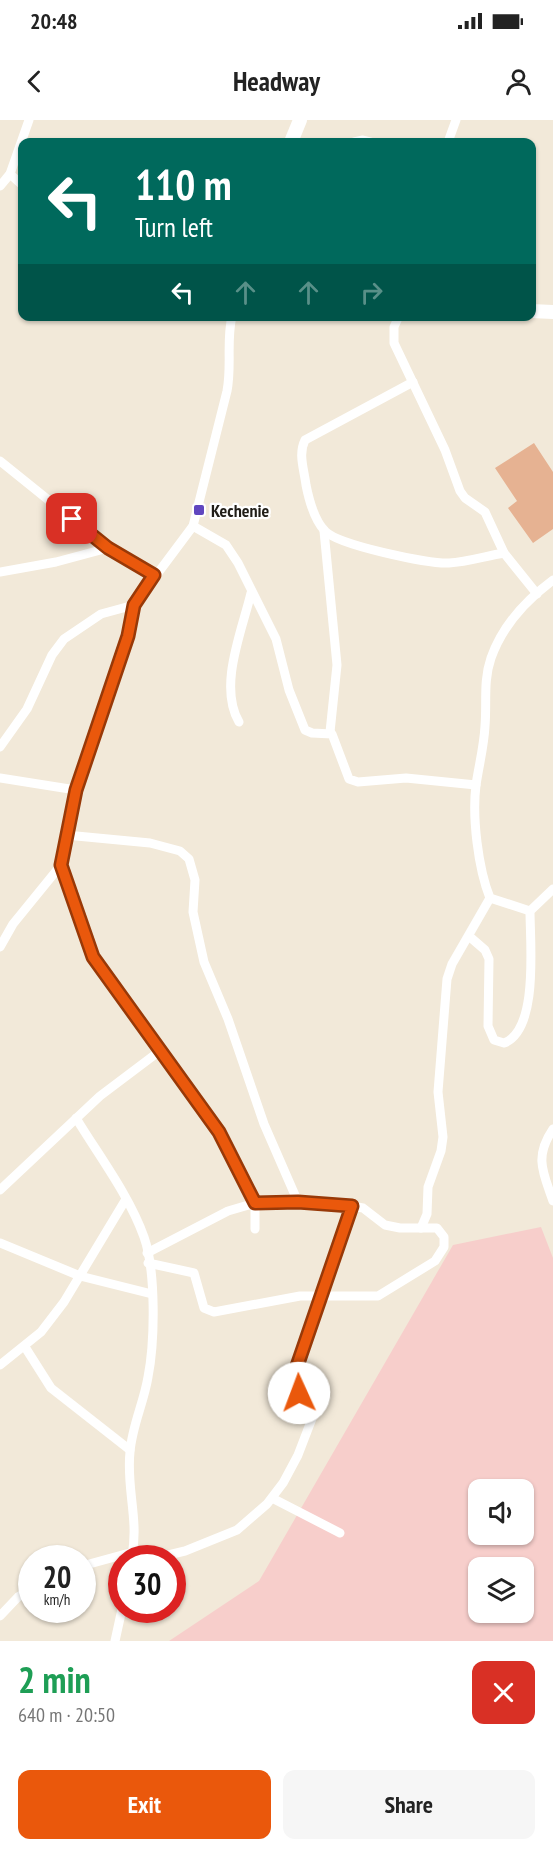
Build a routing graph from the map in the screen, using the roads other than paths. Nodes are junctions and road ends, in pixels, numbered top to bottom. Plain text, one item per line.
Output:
1 (29, 120) edge
2 (300, 120) edge
3 (456, 120) edge
4 (23, 138) edge
5 (293, 138) edge
6 (449, 138) edge
7 (18, 151) edge
8 (10, 174) junction
9 (18, 181) edge
10 (0, 186) edge
11 (536, 310) edge
12 (553, 312) edge
13 (231, 321) edge
14 (398, 321) edge
15 (413, 382) junction
16 (0, 460) edge
17 (192, 526) junction
18 (324, 531) junction
19 (108, 548) junction
20 (504, 553) junction
21 (0, 572) edge
22 (154, 575) junction
23 (553, 580) edge
24 (251, 592) junction
25 (537, 594) junction
26 (134, 605) junction
27 (239, 722) dead end
28 (330, 732) junction
29 (0, 747) edge
30 (0, 778) edge
31 (476, 785) junction
32 (76, 790) junction
33 (66, 835) junction
34 (61, 865) junction
35 (553, 889) edge
36 (490, 898) junction
37 (530, 911) junction
38 (470, 937) junction
39 (0, 947) edge
40 (161, 1050) junction
41 (76, 1118) junction
42 (553, 1129) edge
43 (0, 1190) edge
44 (126, 1199) junction
45 (553, 1201) edge
46 (298, 1202) junction
47 (255, 1203) junction
48 (352, 1206) junction
49 (421, 1228) junction
50 (255, 1229) dead end
51 (0, 1243) edge
52 (148, 1258) junction
53 (80, 1276) junction
54 (152, 1294) junction
55 (320, 1296) junction
56 (25, 1347) junction
57 (1, 1364) edge
58 (130, 1450) junction
59 (272, 1498) junction
60 (340, 1533) dead end
61 (134, 1545) edge
62 (186, 1550) edge
63 (18, 1597) edge
64 (0, 1617) edge
65 (119, 1623) edge
66 (115, 1641) edge

1 - 4 street
2 - 5 main road
3 - 6 street
7 - 8 street
8 - 9 street
8 - 10 street
11 - 12 main road
13 - 17 street
14 - 15 street
15 - 18 street
15 - 20 street
16 - 19 street
17 - 22 street
17 - 24 street
18 - 20 street
18 - 28 street
19 - 21 street
19 - 22 street
20 - 25 street
22 - 26 street
23 - 25 street
24 - 27 street
24 - 28 street
25 - 31 street
26 - 29 street
26 - 32 street
28 - 31 street
30 - 32 street
31 - 36 street
32 - 33 street
33 - 34 street
33 - 46 street
34 - 39 street
34 - 40 street
35 - 37 street
36 - 37 street
36 - 38 street
37 - 38 street
38 - 49 street
40 - 41 street
40 - 47 street
41 - 43 street
41 - 44 street
42 - 45 street
44 - 52 street
44 - 53 street
46 - 47 street
46 - 48 street
47 - 50 street
47 - 52 street
48 - 49 street
48 - 55 street
49 - 55 street
51 - 53 street
52 - 54 street
52 - 55 street
53 - 54 street
53 - 56 street
54 - 58 street
55 - 59 street
56 - 57 street
56 - 58 street
58 - 61 street
59 - 60 street
59 - 62 street
63 - 64 street
65 - 66 street

